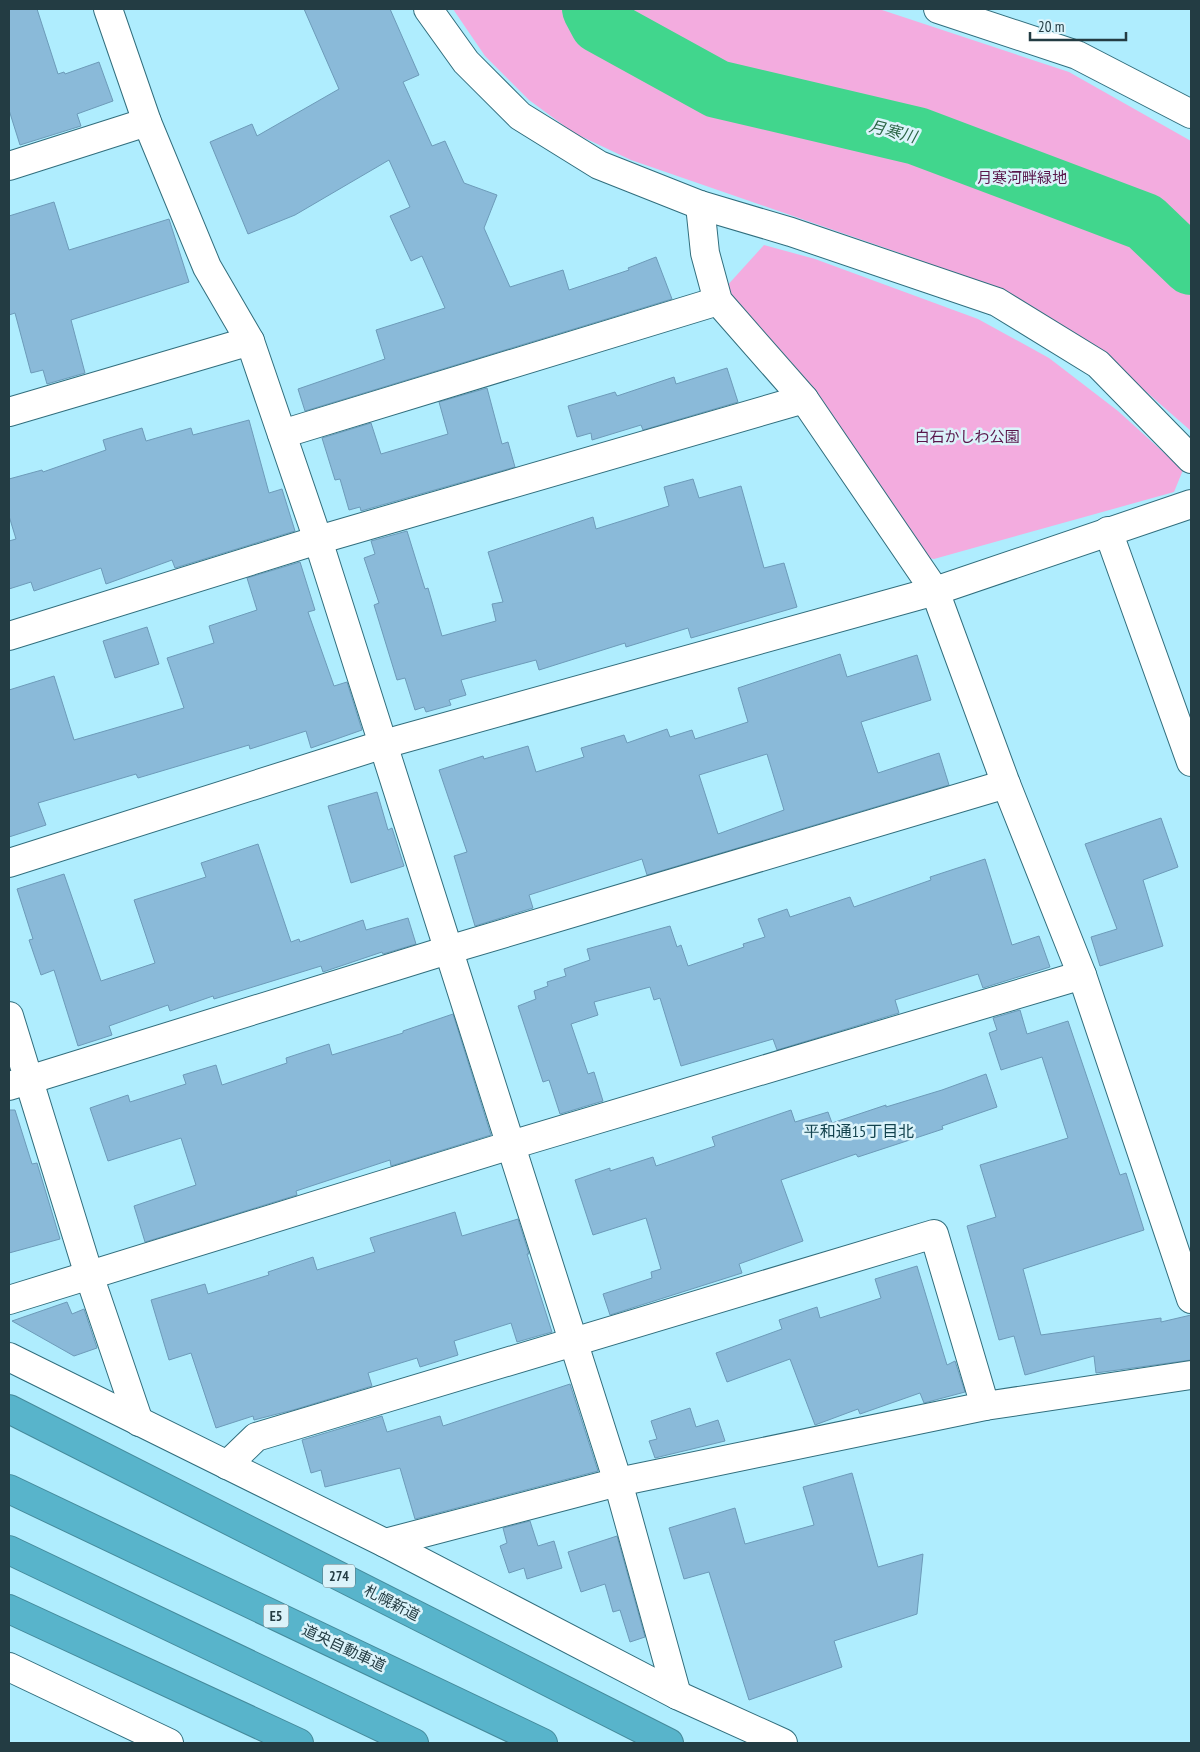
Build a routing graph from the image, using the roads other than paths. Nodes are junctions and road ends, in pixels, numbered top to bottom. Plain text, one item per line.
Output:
1 (108, 9) edge
2 (428, 9) edge
3 (952, 11) edge
4 (1191, 114) edge
5 (147, 122) junction
6 (9, 166) edge
7 (700, 206) junction
8 (718, 301) junction
9 (250, 341) junction
10 (804, 399) junction
11 (9, 412) edge
12 (282, 434) junction
13 (1191, 459) edge
14 (1191, 504) edge
15 (1108, 531) junction
16 (318, 540) junction
17 (935, 591) junction
18 (9, 636) edge
19 (384, 744) junction
20 (1191, 762) edge
21 (1006, 784) junction
22 (9, 863) edge
23 (448, 950) junction
24 (1082, 975) junction
25 (9, 1016) edge
26 (19, 1083) edge
27 (510, 1145) junction
28 (89, 1275) junction
29 (9, 1300) edge
30 (1191, 1300) edge
31 (574, 1340) junction
32 (9, 1357) edge
33 (1191, 1375) edge
34 (985, 1406) junction
35 (9, 1408) edge
36 (139, 1422) junction
37 (227, 1465) junction
38 (618, 1482) junction
39 (9, 1489) edge
40 (385, 1543) junction
41 (9, 1550) edge
42 (9, 1609) edge
43 (9, 1667) edge
44 (677, 1695) junction
45 (169, 1743) edge
46 (299, 1743) edge
47 (414, 1743) edge
48 (543, 1743) edge
49 (669, 1743) edge
50 (783, 1743) edge

1 - 5 street
2 - 7 street
3 - 4 street
5 - 6 street
5 - 9 street
7 - 8 street
7 - 13 street
8 - 10 street
8 - 12 street
9 - 11 street
9 - 12 street
10 - 16 street
10 - 17 street
12 - 16 street
14 - 15 street
15 - 17 street
15 - 20 street
16 - 18 street
16 - 19 street
17 - 19 street
17 - 21 street
19 - 22 street
19 - 23 street
21 - 23 street
21 - 24 street
23 - 26 street
23 - 27 street
24 - 27 street
24 - 30 street
25 - 26 street
26 - 28 street
27 - 28 street
27 - 31 street
28 - 29 street
28 - 36 street
31 - 34 street
31 - 37 street
31 - 38 street
32 - 36 street
33 - 34 street
34 - 38 street
35 - 49 highway, 札幌新道 / 274
36 - 37 street
37 - 40 street
38 - 40 street
38 - 44 street
39 - 48 highway, 道央自動車道 / E5
40 - 44 street
41 - 47 highway
42 - 46 highway
43 - 45 street
44 - 50 street

